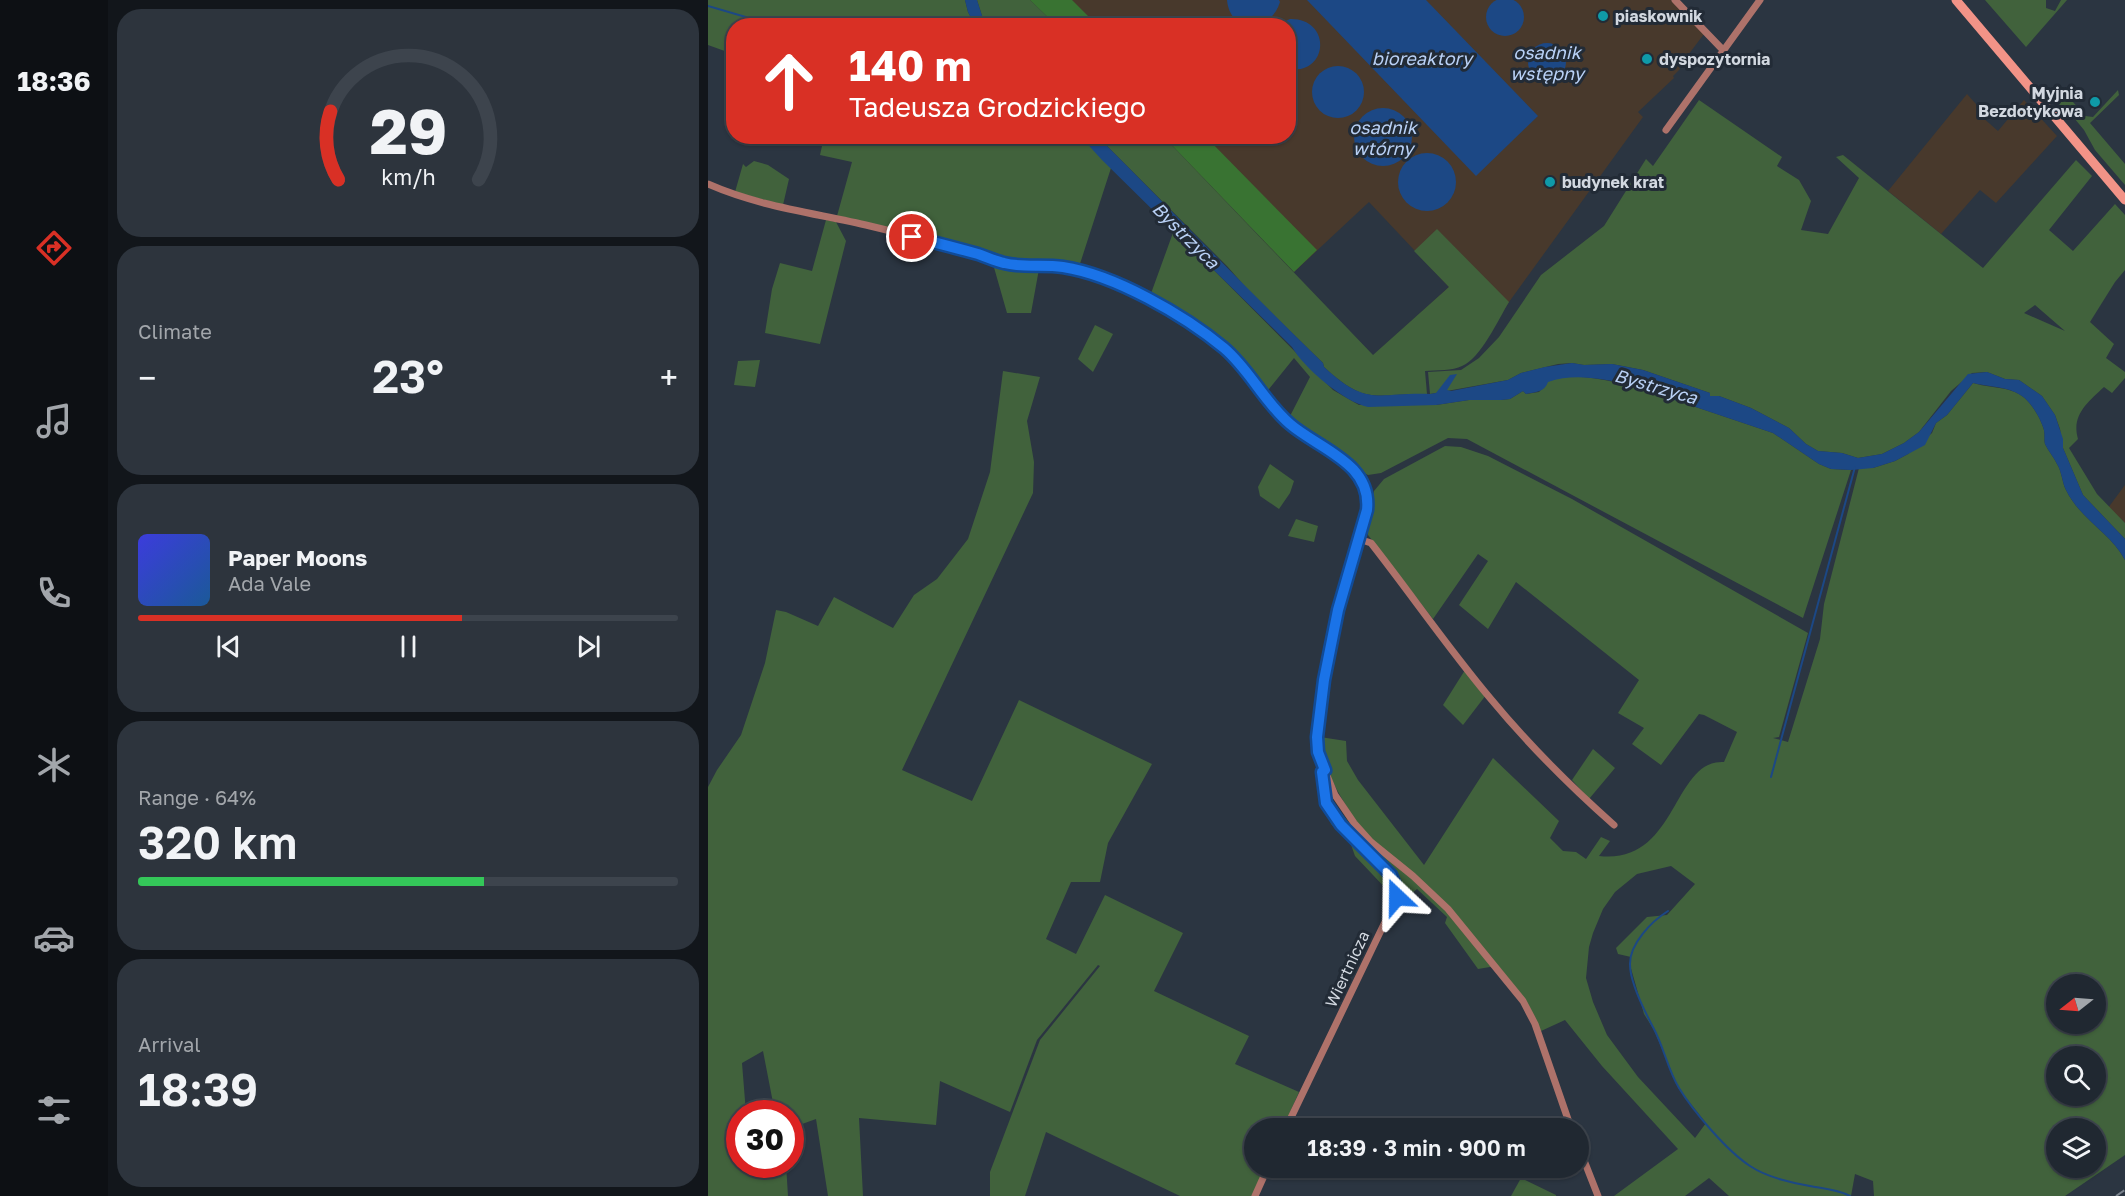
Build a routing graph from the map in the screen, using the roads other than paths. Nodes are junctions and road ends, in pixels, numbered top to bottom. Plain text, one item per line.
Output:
1 (1675, 0) edge
2 (1760, 0) edge
3 (1956, 0) edge
4 (1723, 50) junction
5 (1666, 130) dead end
6 (708, 184) edge
7 (2125, 200) edge
8 (1359, 539) junction
9 (1325, 770) junction
10 (1614, 825) dead end
11 (1291, 1118) edge
12 (1568, 1118) edge
13 (1589, 1173) edge
14 (1263, 1178) edge
15 (1255, 1196) edge
16 (1598, 1196) edge

1 - 4 street
2 - 4 street
3 - 7 main road
4 - 5 street
6 - 8 street
8 - 9 street
8 - 10 street
9 - 11 street, Wiertnicza
9 - 12 street
13 - 16 street
14 - 15 street

